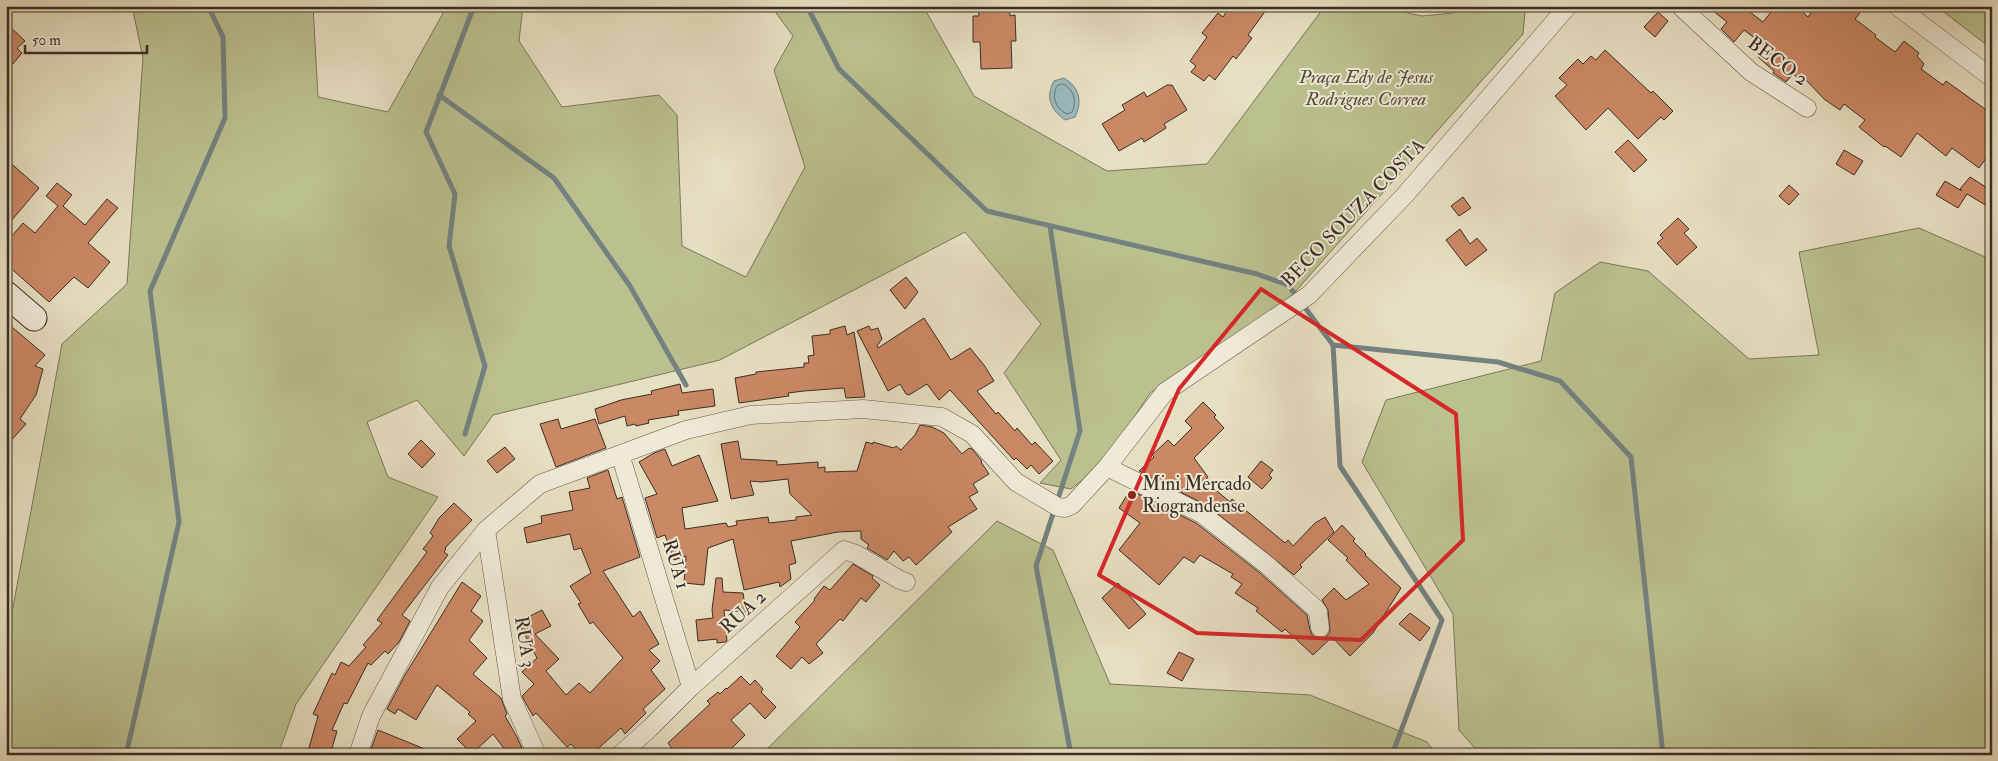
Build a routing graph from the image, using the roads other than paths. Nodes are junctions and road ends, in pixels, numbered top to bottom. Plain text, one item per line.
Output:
1 (1568, 6) edge
2 (1680, 6) edge
3 (1897, 6) edge
4 (1992, 78) edge
5 (1807, 108) dead end
6 (6, 294) edge
7 (34, 318) dead end
8 (620, 454) junction
9 (1107, 467) junction
10 (486, 530) junction
11 (906, 582) dead end
12 (1320, 628) dead end
13 (691, 687) junction
14 (358, 755) edge
15 (537, 755) edge
16 (620, 755) edge

1 - 9 street, BECO SOUZA COSTA
2 - 5 street, BECO 2
3 - 4 street
6 - 7 street
8 - 9 street, BECO SOUZA COSTA
8 - 10 street, BECO SOUZA COSTA
8 - 13 street, RUA 1
9 - 12 street
10 - 14 street, BECO SOUZA COSTA
10 - 15 street, RUA 3
11 - 13 street, RUA 2
13 - 16 street, RUA 2

